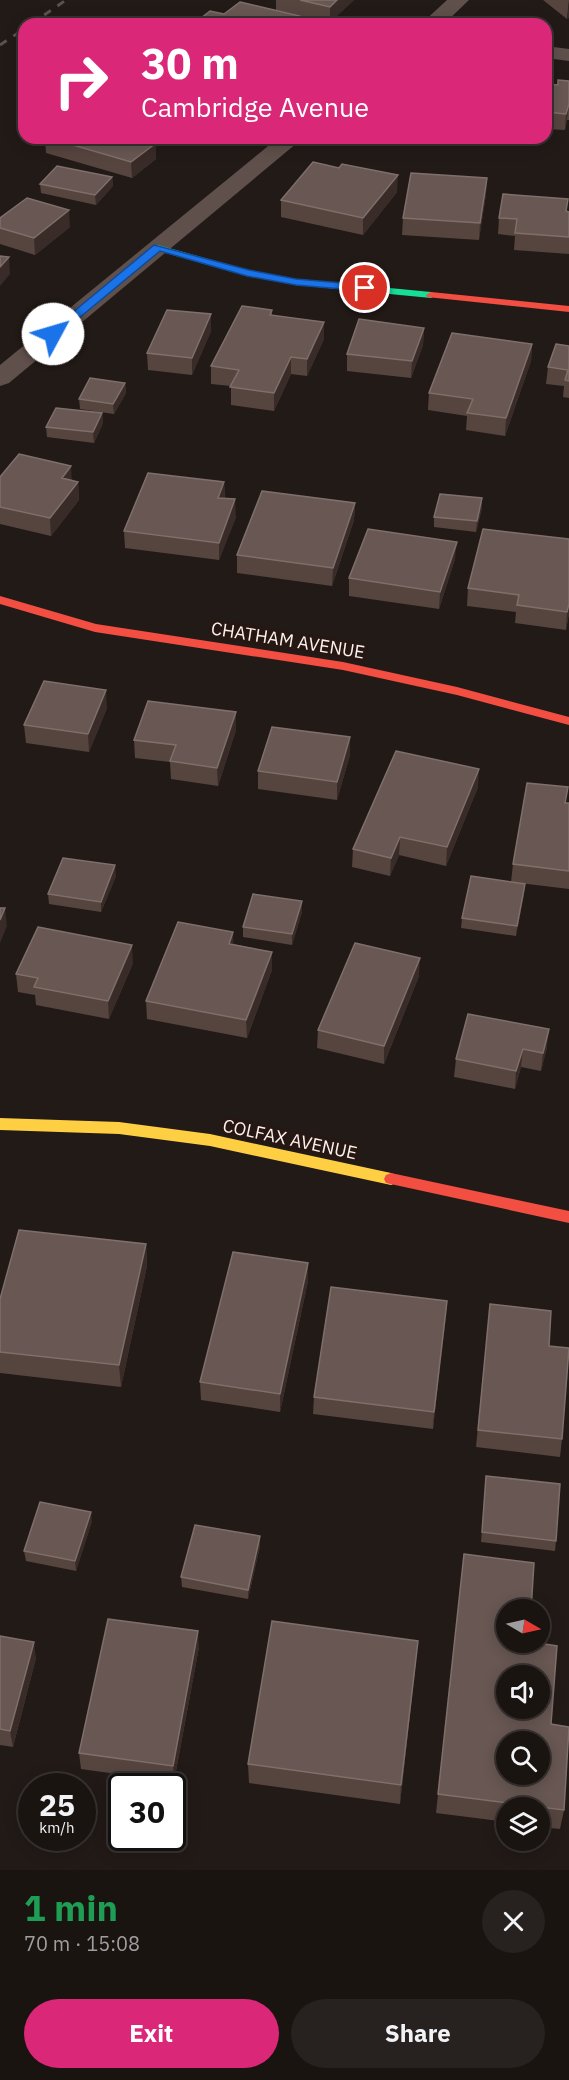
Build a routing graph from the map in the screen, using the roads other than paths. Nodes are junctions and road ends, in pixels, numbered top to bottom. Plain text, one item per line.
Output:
1 (459, 0) edge
2 (440, 18) edge
3 (552, 53) edge
4 (569, 56) edge
5 (285, 144) edge
6 (158, 248) junction
7 (569, 309) edge
8 (0, 378) edge
9 (0, 600) edge
10 (569, 721) edge
11 (0, 1124) edge
12 (569, 1217) edge

1 - 2 street
3 - 4 street
5 - 6 street
6 - 7 street
6 - 8 street
9 - 10 street, CHATHAM AVENUE
11 - 12 street, COLFAX AVENUE

